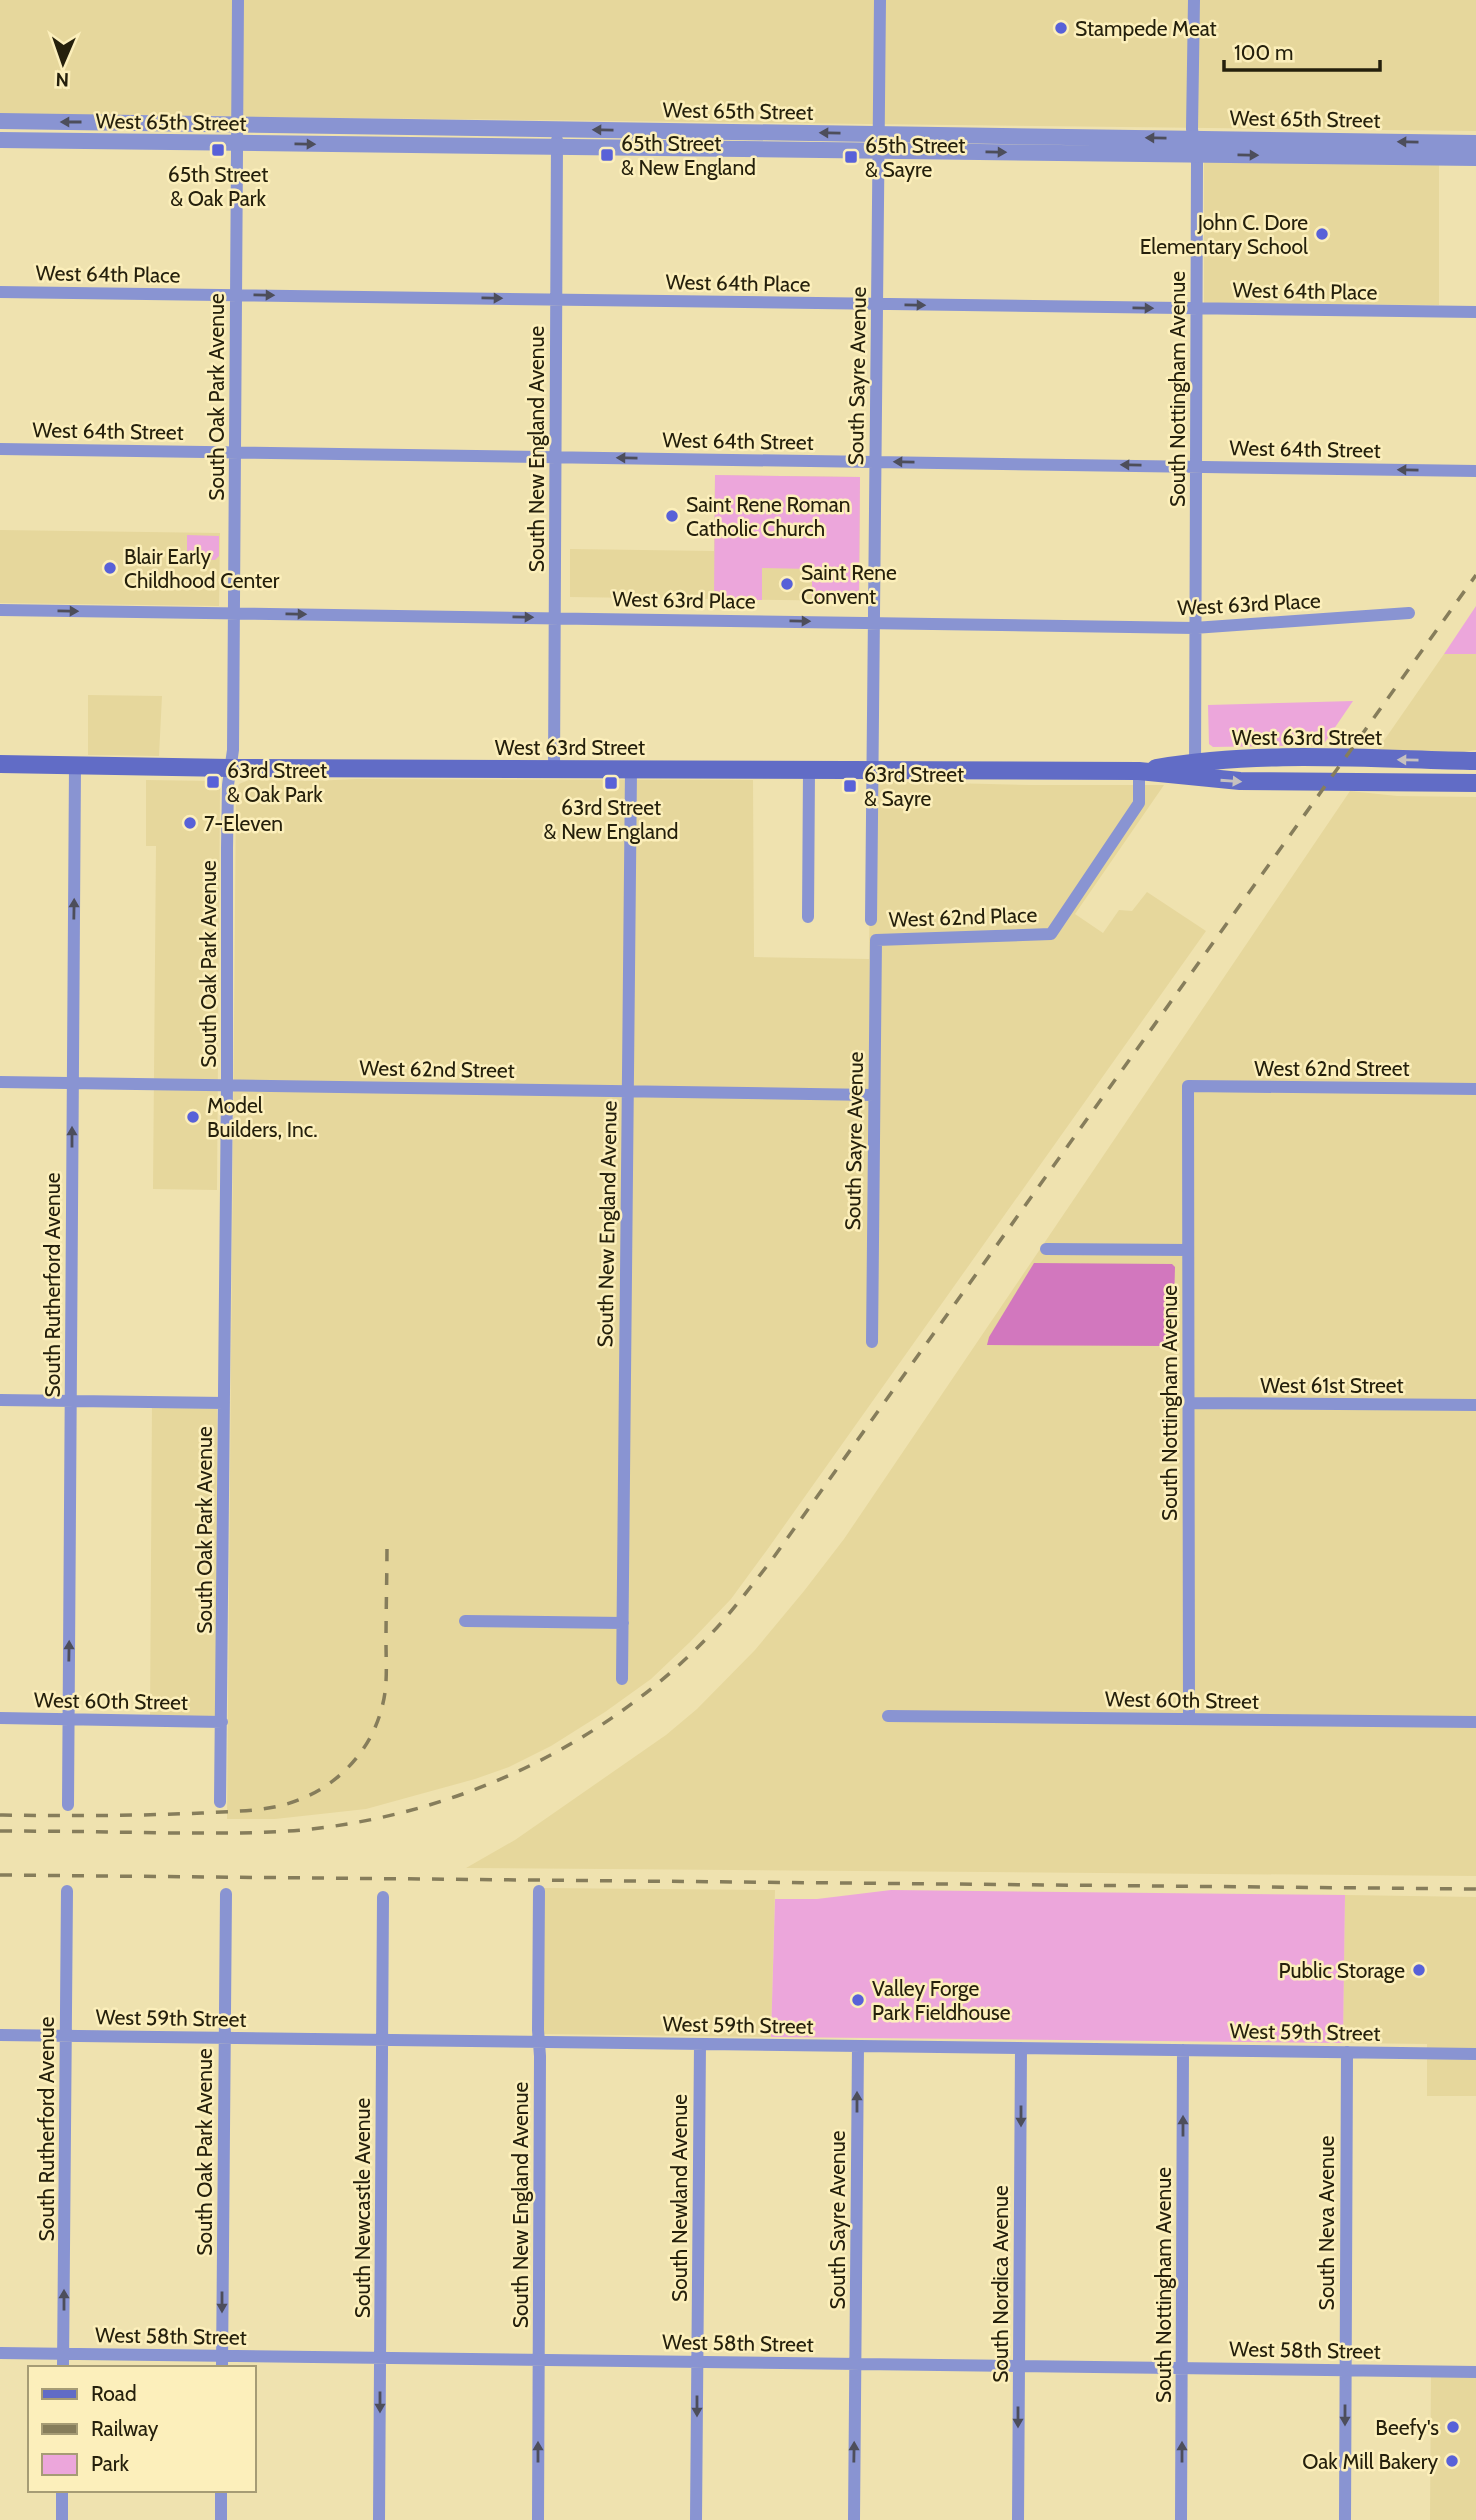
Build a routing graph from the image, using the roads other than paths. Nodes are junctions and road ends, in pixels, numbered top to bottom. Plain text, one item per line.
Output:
1 (238, 0) edge
2 (880, 0) edge
3 (1194, 0) edge
4 (0, 121) edge
5 (237, 123) junction
6 (557, 129) junction
7 (879, 134) junction
8 (0, 140) edge
9 (237, 143) junction
10 (1476, 143) edge
11 (557, 147) junction
12 (1195, 147) junction
13 (879, 151) junction
14 (1476, 158) edge
15 (0, 292) edge
16 (237, 295) junction
17 (556, 299) junction
18 (877, 304) junction
19 (1197, 309) junction
20 (1476, 312) edge
21 (0, 449) edge
22 (235, 452) junction
23 (555, 457) junction
24 (876, 462) junction
25 (1196, 466) junction
26 (1476, 471) edge
27 (0, 610) edge
28 (234, 613) junction
29 (1409, 613) dead end
30 (554, 618) junction
31 (874, 622) junction
32 (1195, 628) junction
33 (1476, 761) edge
34 (0, 764) edge
35 (75, 766) junction
36 (230, 768) junction
37 (554, 769) junction
38 (631, 770) junction
39 (1195, 770) junction
40 (809, 771) junction
41 (873, 771) junction
42 (1139, 771) junction
43 (1476, 783) edge
44 (808, 917) dead end
45 (872, 920) dead end
46 (876, 940) joint
47 (0, 1082) edge
48 (72, 1083) junction
49 (227, 1085) junction
50 (1188, 1086) joint
51 (1476, 1089) edge
52 (628, 1091) junction
53 (874, 1095) junction
54 (1046, 1249) dead end
55 (1188, 1250) junction
56 (872, 1342) dead end
57 (0, 1400) edge
58 (71, 1401) junction
59 (224, 1403) junction
60 (1189, 1404) junction
61 (1476, 1405) edge
62 (465, 1621) dead end
63 (623, 1623) junction
64 (622, 1679) dead end
65 (888, 1716) dead end
66 (0, 1718) edge
67 (69, 1720) junction
68 (1189, 1720) junction
69 (222, 1722) junction
70 (1476, 1722) edge
71 (220, 1802) dead end
72 (68, 1805) dead end
73 (67, 1891) dead end
74 (539, 1891) dead end
75 (226, 1894) dead end
76 (383, 1897) dead end
77 (0, 2035) edge
78 (66, 2036) junction
79 (224, 2038) junction
80 (383, 2040) junction
81 (539, 2042) junction
82 (700, 2044) junction
83 (858, 2046) junction
84 (1021, 2048) junction
85 (1183, 2050) junction
86 (1347, 2052) junction
87 (1476, 2054) edge
88 (0, 2353) edge
89 (64, 2354) junction
90 (380, 2358) junction
91 (538, 2360) junction
92 (222, 2362) edge
93 (697, 2362) junction
94 (855, 2364) junction
95 (63, 2366) edge
96 (1019, 2366) junction
97 (1183, 2368) junction
98 (1345, 2370) junction
99 (1476, 2372) edge
100 (62, 2492) edge
101 (221, 2492) edge
102 (62, 2520) edge
103 (221, 2520) edge
104 (379, 2520) edge
105 (538, 2520) edge
106 (696, 2520) edge
107 (854, 2520) edge
108 (1018, 2520) edge
109 (1181, 2520) edge
110 (1345, 2520) edge

1 - 5 street, South Oak Park Avenue
2 - 7 street, South Sayre Avenue
3 - 12 street, South Nottingham Avenue
5 -> 4 street, West 65th Street
5 - 6 street, West 65th Street
5 - 9 street, South Oak Park Avenue
7 -> 6 street, West 65th Street
6 - 11 street, South New England Avenue
12 -> 7 street, West 65th Street
7 - 13 street, South Sayre Avenue
8 - 9 street, West 65th Street
9 -> 11 street, West 65th Street
9 - 16 street, South Oak Park Avenue
10 -> 12 street, West 65th Street
11 - 13 street, West 65th Street
11 - 17 street, South New England Avenue
13 -> 12 street, West 65th Street
12 -> 14 street, West 65th Street
12 - 19 street, South Nottingham Avenue
13 - 18 street, South Sayre Avenue
15 - 16 street, West 64th Place
16 -> 17 street, West 64th Place
16 - 22 street, South Oak Park Avenue
17 - 18 street, West 64th Place
17 - 23 street, South New England Avenue
18 -> 19 street, West 64th Place
18 - 24 street, South Sayre Avenue
19 - 20 street, West 64th Place
19 - 25 street, South Nottingham Avenue
21 - 22 street, West 64th Street
22 - 23 street, West 64th Street
22 - 28 street, South Oak Park Avenue
24 -> 23 street, West 64th Street
23 - 30 street, South New England Avenue
25 -> 24 street, West 64th Street
24 - 31 street, South Sayre Avenue
26 -> 25 street, West 64th Street
25 - 32 street, South Nottingham Avenue
27 -> 28 street, West 63rd Place
28 -> 30 street, West 63rd Place
28 - 36 street, South Oak Park Avenue
29 - 32 street, West 63rd Place
30 -> 31 street, West 63rd Place
30 - 37 street, South New England Avenue
31 - 32 street, West 63rd Place
31 - 41 street, South Sayre Avenue
32 - 39 street, South Nottingham Avenue
33 -> 39 main road, West 63rd Street
34 - 35 main road, West 63rd Street
35 - 36 main road, West 63rd Street
48 -> 35 street, South Rutherford Avenue
36 - 37 main road, West 63rd Street
36 - 49 street, South Oak Park Avenue
37 - 38 main road, West 63rd Street
38 - 40 main road, West 63rd Street
38 - 52 street, South New England Avenue
39 - 42 main road, West 63rd Street
39 -> 43 main road, West 63rd Street
40 - 41 main road, West 63rd Street
40 - 44 street
41 - 42 main road, West 63rd Street
41 - 45 street, South Sayre Avenue
42 - 46 street, West 62nd Place
46 - 53 street, South Sayre Avenue
47 - 48 street, West 62nd Street
48 - 49 street, West 62nd Street
58 -> 48 street, South Rutherford Avenue
49 - 52 street, West 62nd Street
49 - 59 street, South Oak Park Avenue
50 - 51 street, West 62nd Street
50 - 55 street, South Nottingham Avenue
52 - 53 street, West 62nd Street
52 - 63 street, South New England Avenue
53 - 56 street, South Sayre Avenue
54 - 55 street
55 - 60 street, South Nottingham Avenue
57 - 58 street
58 - 59 street
67 -> 58 street, South Rutherford Avenue
59 - 69 street, South Oak Park Avenue
60 - 61 street, West 61st Street
60 - 68 street, South Nottingham Avenue
62 - 63 street
63 - 64 street, South New England Avenue
65 - 68 street, West 60th Street
66 - 67 street, West 60th Street
67 - 69 street, West 60th Street
67 - 72 street, South Rutherford Avenue
68 - 70 street, West 60th Street
69 - 71 street, South Oak Park Avenue
73 - 78 street, South Rutherford Avenue
74 - 81 street, South New England Avenue
75 - 79 street, South Oak Park Avenue
76 - 80 street, South Newcastle Avenue
77 - 78 street, West 59th Street
78 - 79 street, West 59th Street
89 -> 78 street, South Rutherford Avenue
79 - 80 street, West 59th Street
79 -> 92 street, South Oak Park Avenue
80 - 81 street, West 59th Street
80 - 90 street, South Newcastle Avenue
81 - 82 street, West 59th Street
81 - 91 street, South New England Avenue
82 - 83 street, West 59th Street
82 - 93 street, South Newland Avenue
83 - 84 street, West 59th Street
94 -> 83 street, South Sayre Avenue
84 - 85 street, West 59th Street
84 -> 96 street, South Nordica Avenue
85 - 86 street, West 59th Street
97 -> 85 street, South Nottingham Avenue
86 - 87 street, West 59th Street
86 - 98 street, South Neva Avenue
88 - 89 street, West 58th Street
89 - 92 street, West 58th Street
89 - 95 street, South Rutherford Avenue
90 - 91 street, West 58th Street
90 - 92 street, West 58th Street
90 -> 104 street, South Newcastle Avenue
91 - 93 street, West 58th Street
105 -> 91 street, South New England Avenue
93 - 94 street, West 58th Street
93 -> 106 street, South Newland Avenue
94 - 96 street, West 58th Street
107 -> 94 street, South Sayre Avenue
96 - 97 street, West 58th Street
96 -> 108 street, South Nordica Avenue
97 - 98 street, West 58th Street
109 -> 97 street, South Nottingham Avenue
98 - 99 street, West 58th Street
98 -> 110 street, South Neva Avenue
100 - 102 street
101 - 103 street

